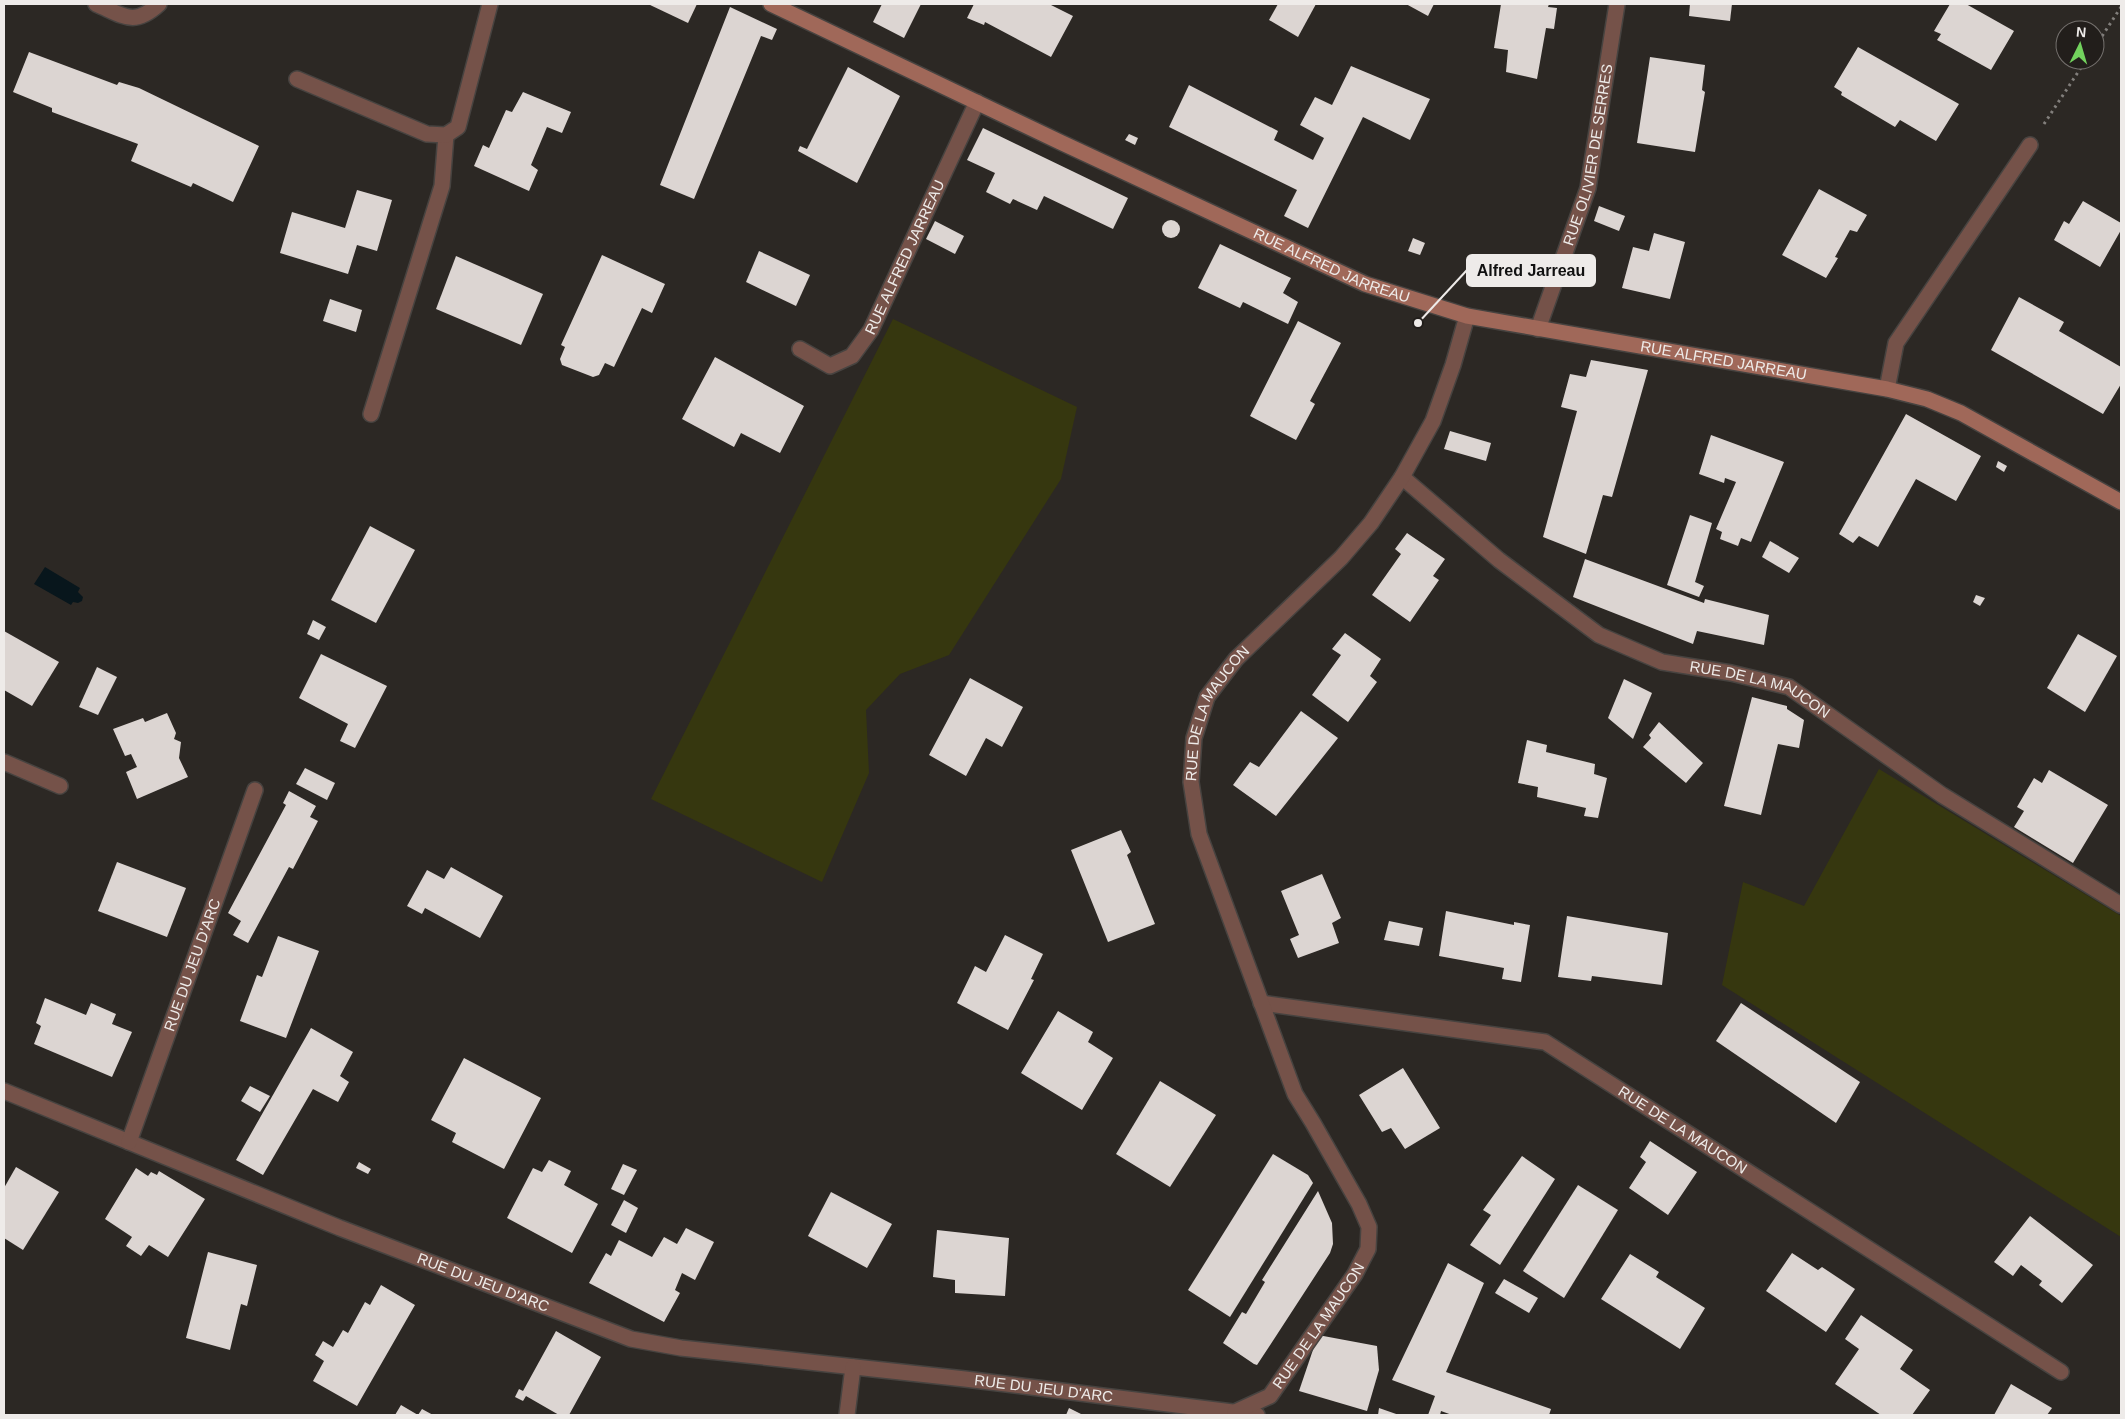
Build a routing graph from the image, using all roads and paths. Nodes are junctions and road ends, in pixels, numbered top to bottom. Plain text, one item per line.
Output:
1 (96, 4) edge
2 (159, 4) edge
3 (490, 4) edge
4 (771, 4) edge
5 (1617, 4) edge
6 (2121, 7) edge
7 (2105, 32) edge
8 (2079, 70) edge
9 (297, 79) dead end
10 (977, 102) junction
11 (446, 134) junction
12 (2030, 145) joint
13 (1467, 316) junction
14 (1538, 329) junction
15 (800, 349) dead end
16 (1887, 389) junction
17 (371, 414) dead end
18 (1402, 477) junction
19 (2121, 502) edge
20 (4, 762) edge
21 (60, 786) dead end
22 (255, 790) dead end
23 (2121, 905) edge
24 (1261, 1002) junction
25 (4, 1091) edge
26 (129, 1142) junction
27 (853, 1367) junction
28 (2061, 1372) dead end
29 (1235, 1412) junction
30 (847, 1415) edge
31 (1257, 1415) edge

1 - 2 street
3 - 11 street
4 - 10 street, RUE ALFRED JARREAU
5 - 14 street, RUE OLIVIER DE SERRES
6 - 7 path
8 - 12 path
9 - 11 street
10 - 13 street, RUE ALFRED JARREAU
10 - 15 street, RUE ALFRED JARREAU
11 - 17 street
12 - 16 street
13 - 14 street, RUE ALFRED JARREAU
13 - 18 street, RUE DE LA MAUCON
14 - 16 street, RUE ALFRED JARREAU
16 - 19 street, RUE ALFRED JARREAU
18 - 23 street, RUE DE LA MAUCON
18 - 24 street, RUE DE LA MAUCON
20 - 21 street
22 - 26 street, RUE DU JEU D'ARC
24 - 28 street, RUE DE LA MAUCON
24 - 29 street, RUE DE LA MAUCON
25 - 26 street, RUE DU JEU D'ARC
26 - 27 street, RUE DU JEU D'ARC
27 - 29 street, RUE DU JEU D'ARC
27 - 30 street
29 - 31 street, RUE DU JEU D'ARC

